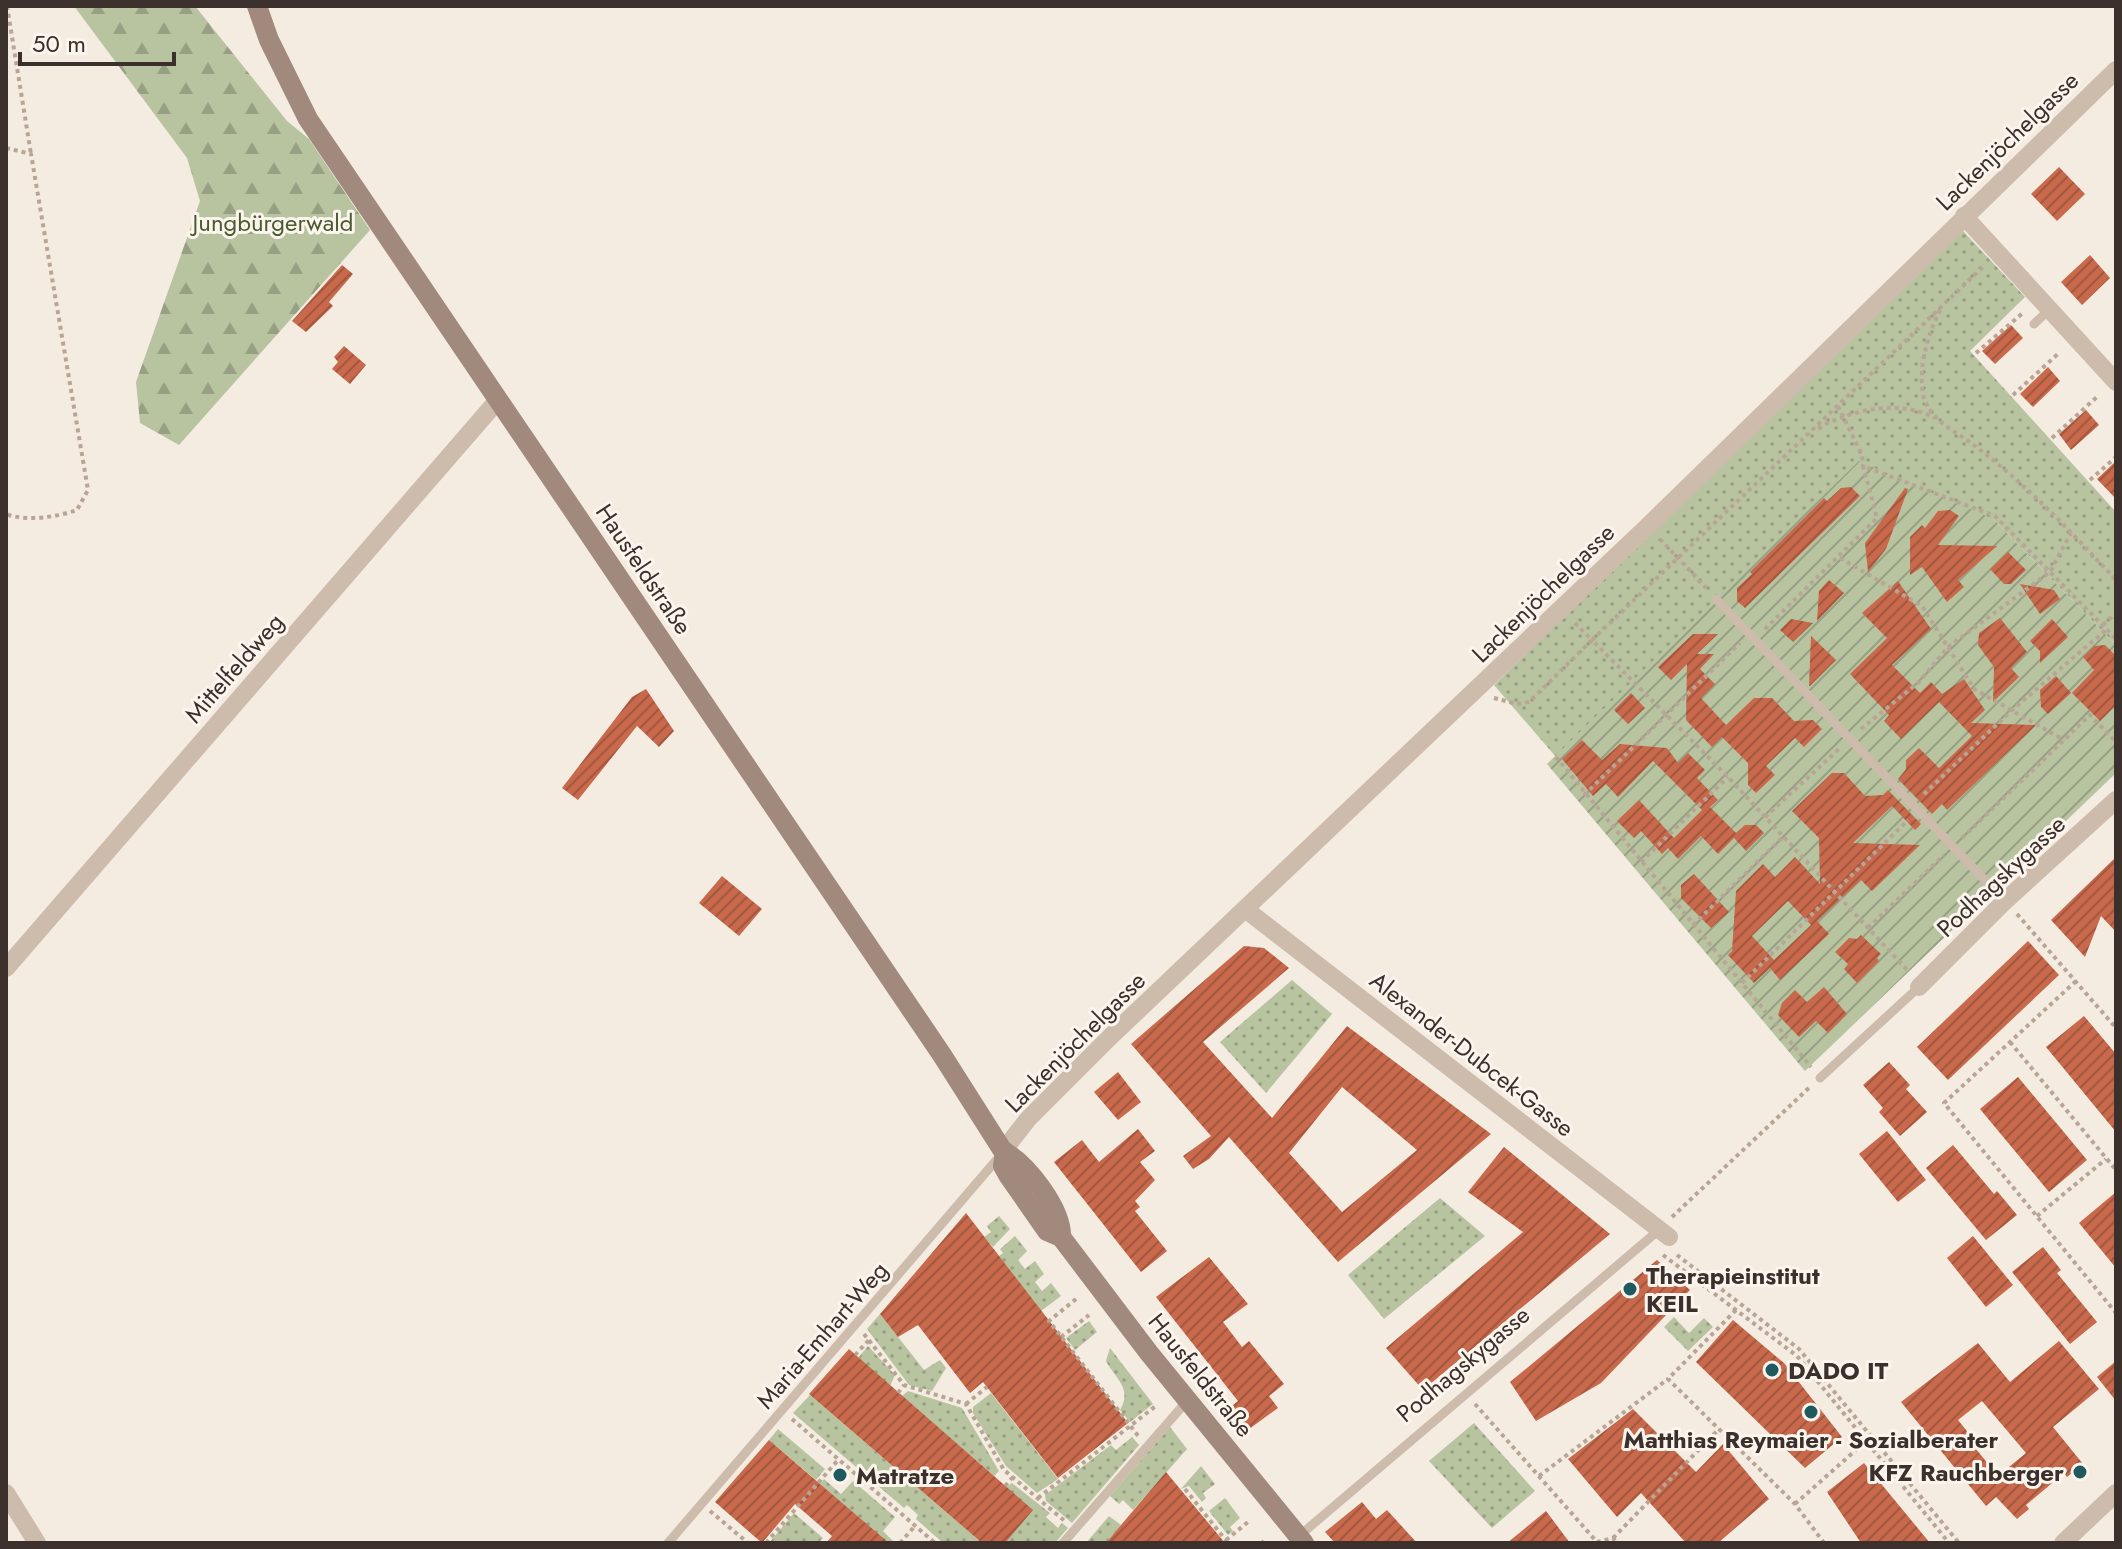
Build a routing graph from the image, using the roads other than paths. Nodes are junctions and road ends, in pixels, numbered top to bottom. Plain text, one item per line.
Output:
1 (257, 6) edge
2 (2116, 70) edge
3 (1964, 216) junction
4 (2050, 309) junction
5 (2034, 324) dead end
6 (2116, 382) edge
7 (498, 400) junction
8 (1716, 599) road end
9 (2116, 800) edge
10 (2005, 901) junction
11 (1245, 909) junction
12 (6, 968) edge
13 (1916, 981) joint
14 (1820, 1078) road end
15 (1004, 1152) junction
16 (1658, 1236) joint
17 (1187, 1401) junction
18 (6, 1493) edge
19 (2116, 1493) edge
20 (1302, 1540) edge
21 (37, 1543) edge
22 (668, 1543) edge
23 (1063, 1543) edge
24 (2063, 1543) edge

1 - 7 street, Hausfeldstraße
2 - 3 street, Lackenjöchelgasse
3 - 4 street
3 - 11 street, Lackenjöchelgasse
4 - 5 lane
4 - 6 street
7 - 12 street, Mittelfeldweg
7 - 15 street, Hausfeldstraße
8 - 10 lane
9 - 10 street, Podhagskygasse
10 - 13 street, Podhagskygasse
11 - 15 street, Lackenjöchelgasse
11 - 16 street, Alexander-Dubcek-Gasse
13 - 14 lane
15 - 17 street, Hausfeldstraße
15 - 22 lane, Maria-Emhart-Weg
16 - 20 lane, Podhagskygasse
17 - 20 street, Hausfeldstraße
17 - 23 lane
18 - 21 street
19 - 24 street

